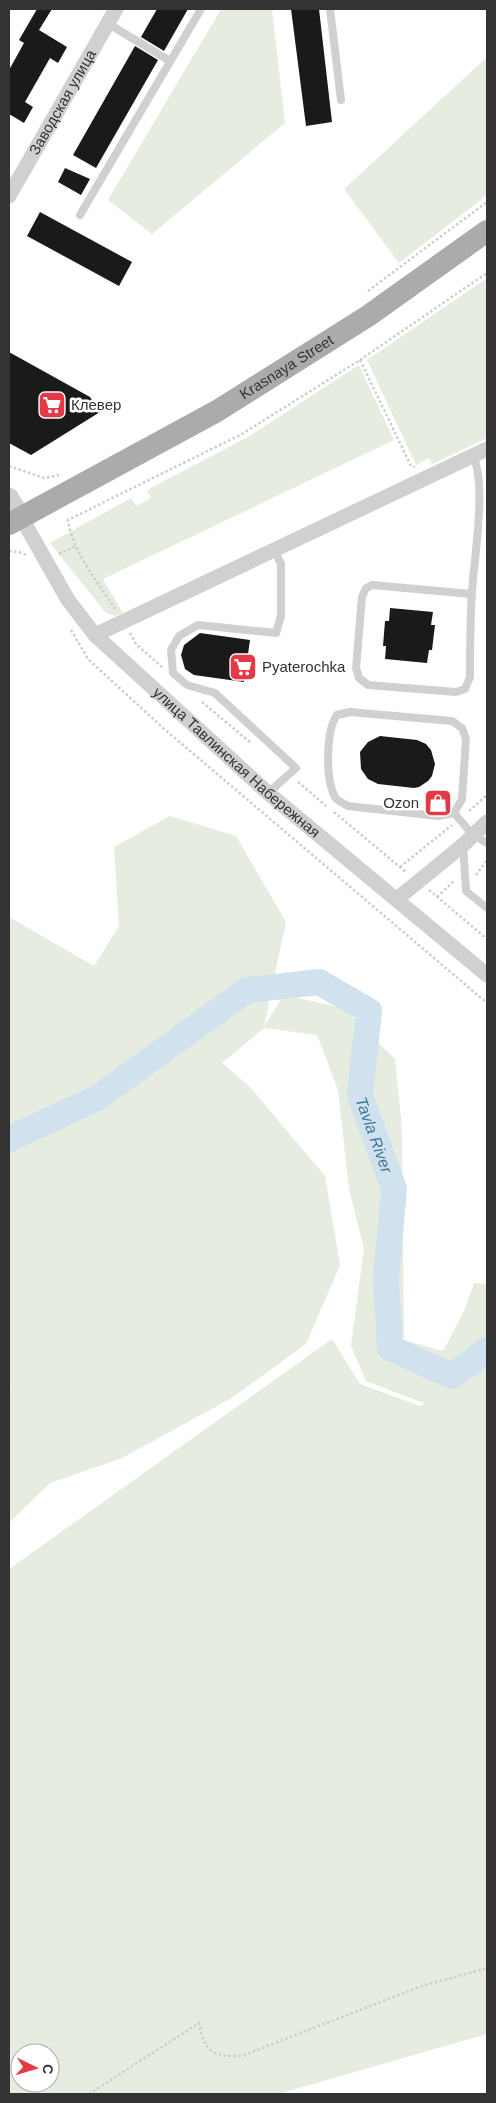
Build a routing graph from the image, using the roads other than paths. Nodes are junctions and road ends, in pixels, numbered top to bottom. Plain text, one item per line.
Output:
1 (116, 9) edge
2 (200, 9) edge
3 (330, 9) edge
4 (107, 23) junction
5 (170, 61) junction
6 (341, 100) dead end
7 (9, 196) edge
8 (80, 216) dead end
9 (487, 231) edge
10 (487, 449) edge
11 (473, 456) junction
12 (484, 485) edge
13 (9, 497) edge
14 (15, 521) edge
15 (477, 523) junction
16 (487, 524) edge
17 (274, 550) junction
18 (472, 594) junction
19 (95, 635) junction
20 (268, 793) junction
21 (457, 816) junction
22 (487, 822) edge
23 (468, 840) junction
24 (487, 843) edge
25 (397, 899) junction
26 (487, 908) edge
27 (487, 975) edge

1 - 4 street, Заводская улица
2 - 5 lane
3 - 6 lane
4 - 5 lane
4 - 7 street, Заводская улица
5 - 8 lane
9 - 14 main road, Krasnaya Street
10 - 11 street
11 - 12 lane
11 - 17 street
12 - 15 lane
13 - 14 street
14 - 19 street, улица Тавлинская Набережная
15 - 16 lane
15 - 18 lane
17 - 19 street
17 - 20 lane
18 - 18 lane
19 - 20 street, улица Тавлинская Набережная
20 - 25 street, улица Тавлинская Набережная
21 - 21 lane
21 - 23 lane
22 - 23 street
23 - 24 lane
23 - 25 street
23 - 26 lane
25 - 27 street, улица Тавлинская Набережная

